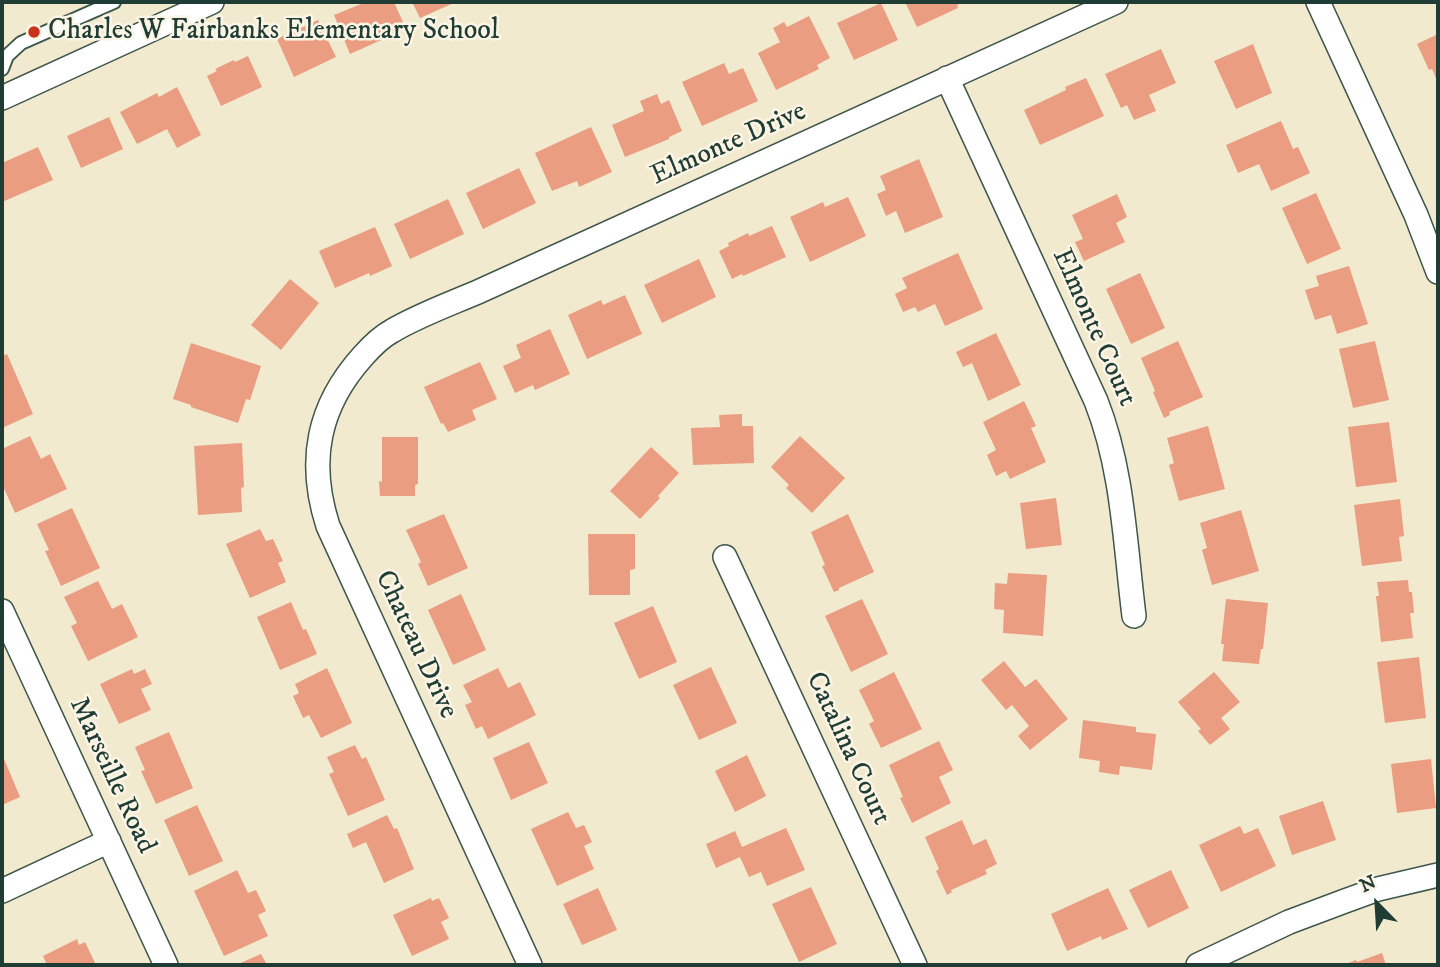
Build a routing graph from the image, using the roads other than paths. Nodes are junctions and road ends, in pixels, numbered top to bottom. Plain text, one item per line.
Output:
1 (114, 2) edge
2 (212, 2) edge
3 (1116, 2) edge
4 (1318, 2) edge
5 (2, 69) edge
6 (947, 78) junction
7 (2, 98) edge
8 (1438, 272) edge
9 (370, 347) joint
10 (725, 557) dead end
11 (2, 611) edge
12 (1134, 616) dead end
13 (108, 841) junction
14 (1438, 875) edge
15 (2, 891) edge
16 (166, 965) edge
17 (530, 965) edge
18 (915, 965) edge
19 (1198, 965) edge

1 - 5 lane
2 - 7 street
3 - 6 street, Elmonte Drive
4 - 8 street
6 - 9 street, Elmonte Drive
6 - 12 street, Elmonte Court
9 - 17 street, Chateau Drive
10 - 18 street, Catalina Court
11 - 13 street, Marseille Road
13 - 15 street
13 - 16 street, Marseille Road
14 - 19 street

